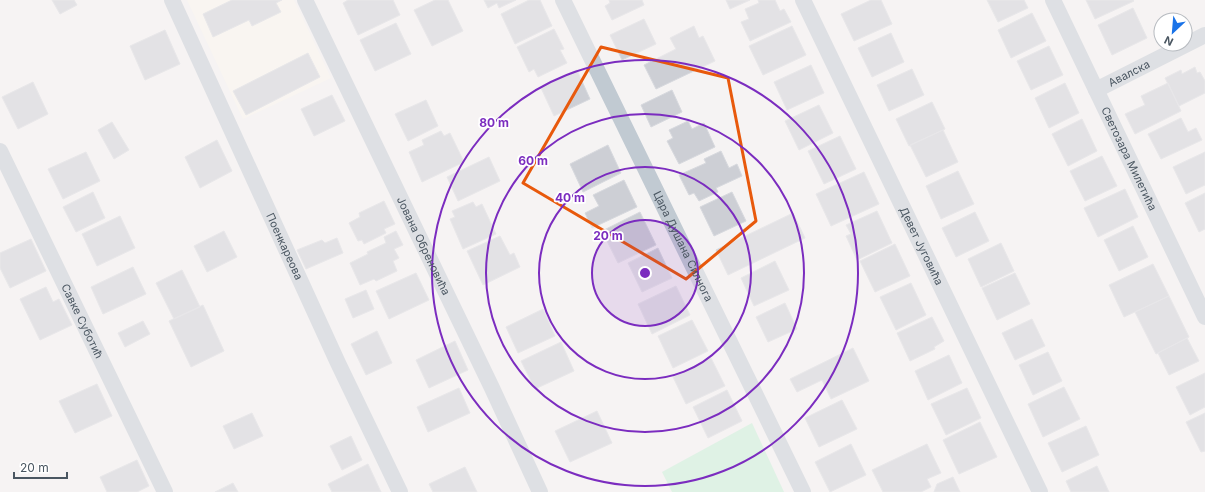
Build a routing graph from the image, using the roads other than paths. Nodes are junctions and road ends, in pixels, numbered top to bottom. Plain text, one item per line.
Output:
1 (172, 0) edge
2 (305, 0) edge
3 (563, 0) edge
4 (803, 0) edge
5 (1053, 0) edge
6 (1205, 35) edge
7 (1096, 90) junction
8 (0, 151) edge
9 (1205, 317) edge
10 (164, 492) edge
11 (400, 492) edge
12 (540, 492) edge
13 (803, 492) edge
14 (1040, 492) edge

1 - 11 street, Поенкареова
2 - 12 street, Јована Обреновића
3 - 13 street, Цара Душана Силнога
4 - 14 street, Девет Југовића
5 - 7 street, Светозара Милетића
6 - 7 street, Авалска
7 - 9 street, Светозара Милетића
8 - 10 street, Савке Суботић

